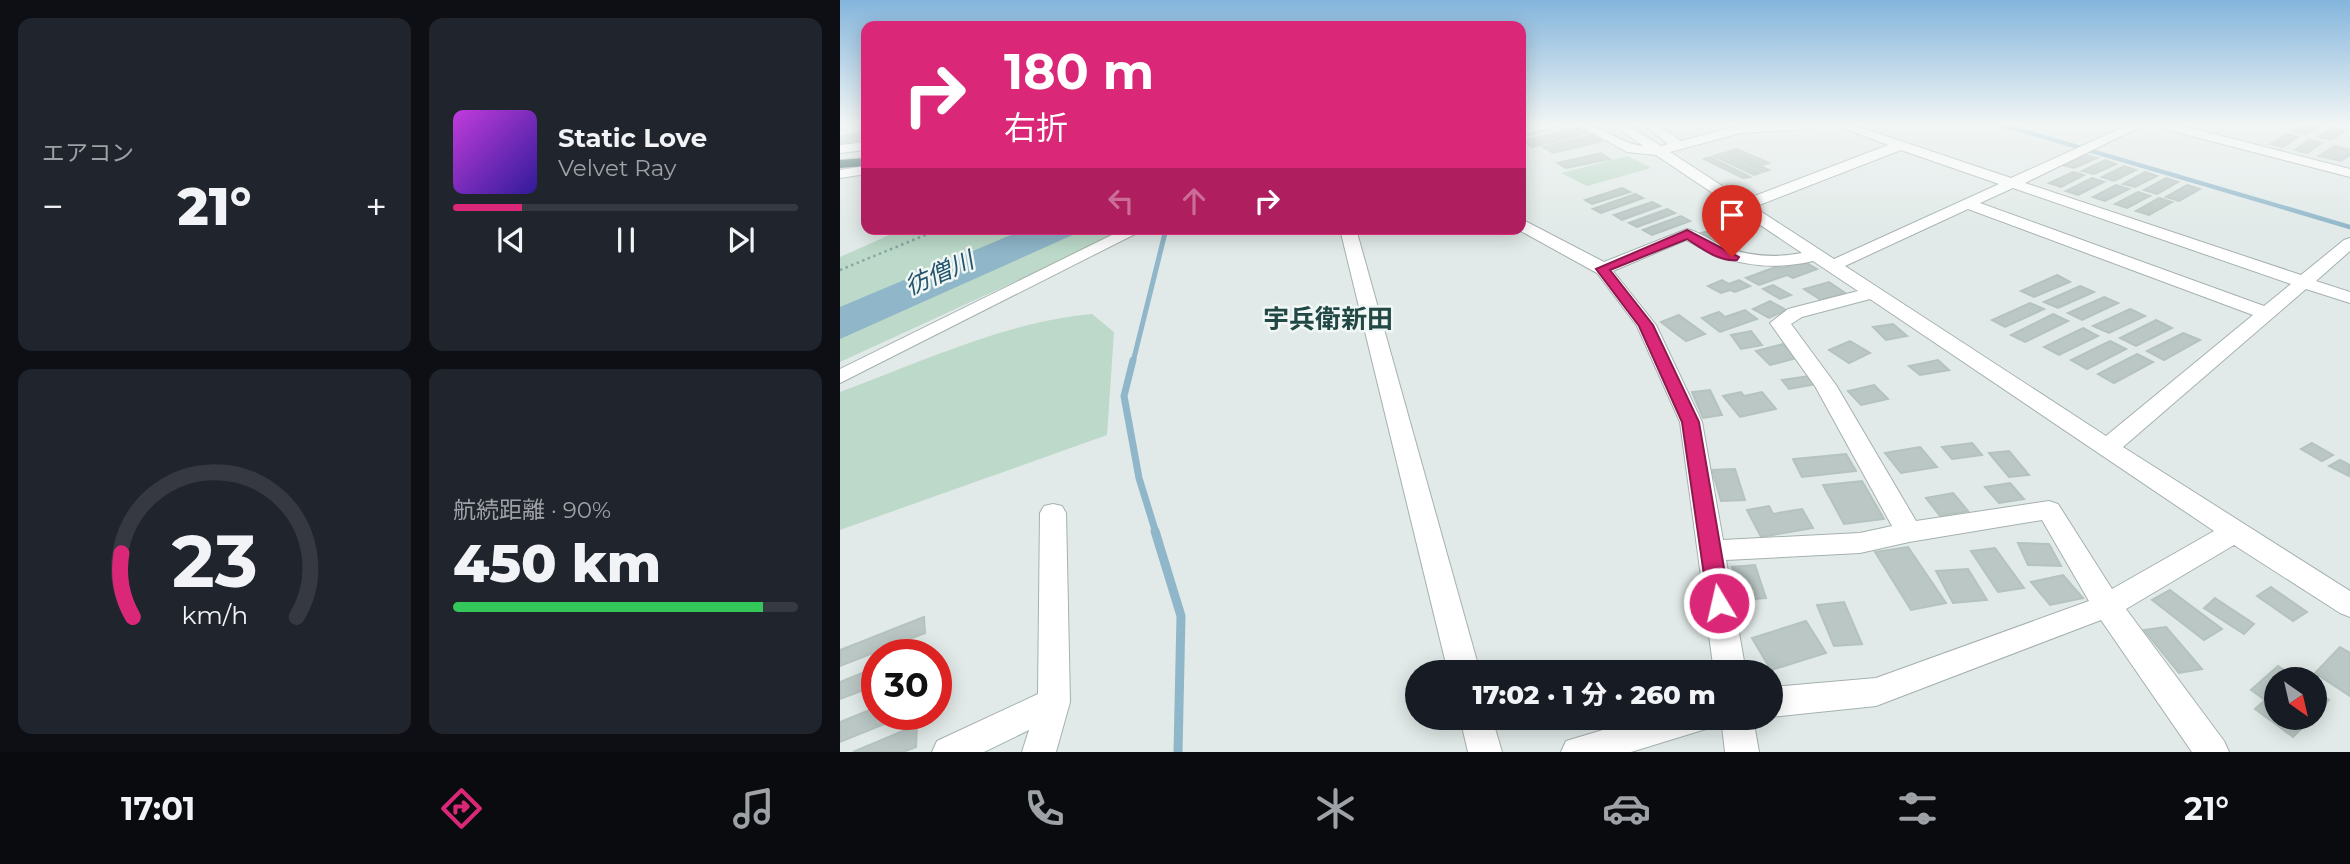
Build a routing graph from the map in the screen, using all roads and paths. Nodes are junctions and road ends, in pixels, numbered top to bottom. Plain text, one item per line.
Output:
1 (1683, 160) edge
2 (1861, 160) edge
3 (1943, 160) edge
4 (2063, 160) edge
5 (2300, 160) edge
6 (861, 164) edge
7 (842, 170) edge
8 (861, 170) edge
9 (2350, 173) edge
10 (2012, 184) junction
11 (1968, 204) junction
12 (1743, 206) junction
13 (1526, 228) edge
14 (925, 235) edge
15 (1125, 235) edge
16 (1350, 235) edge
17 (2350, 243) edge
18 (1825, 260) junction
19 (1602, 269) junction
20 (840, 270) edge
21 (2305, 282) junction
22 (1873, 293) junction
23 (2350, 298) edge
24 (2266, 313) junction
25 (840, 377) edge
26 (2108, 447) junction
27 (1053, 513) dead end
28 (1909, 532) junction
29 (2234, 532) junction
30 (1711, 551) junction
31 (2350, 605) edge
32 (2107, 606) junction
33 (1461, 660) edge
34 (1728, 660) edge
35 (1783, 701) edge
36 (1054, 702) junction
37 (1479, 730) edge
38 (1653, 730) edge
39 (1739, 730) edge
40 (949, 752) edge
41 (1039, 752) edge
42 (1485, 752) edge
43 (1578, 752) edge
44 (1742, 752) edge
45 (2212, 752) edge

1 - 12 street
2 - 12 street
3 - 10 street
4 - 10 street
5 - 9 street
6 - 7 highway
7 - 8 street
10 - 11 street
10 - 21 street
11 - 18 street
11 - 24 street
12 - 18 street
13 - 19 street
14 - 20 path
15 - 25 street
16 - 33 street
17 - 21 street
18 - 19 street
18 - 22 street
19 - 30 street
21 - 23 street
21 - 24 street
22 - 26 street
22 - 28 street
24 - 26 street
26 - 29 street
27 - 36 street
28 - 30 street
28 - 32 street
29 - 31 street
29 - 32 street
30 - 34 street
32 - 35 street
32 - 45 street
36 - 40 street
36 - 41 street
37 - 42 street
38 - 43 street
39 - 44 street

